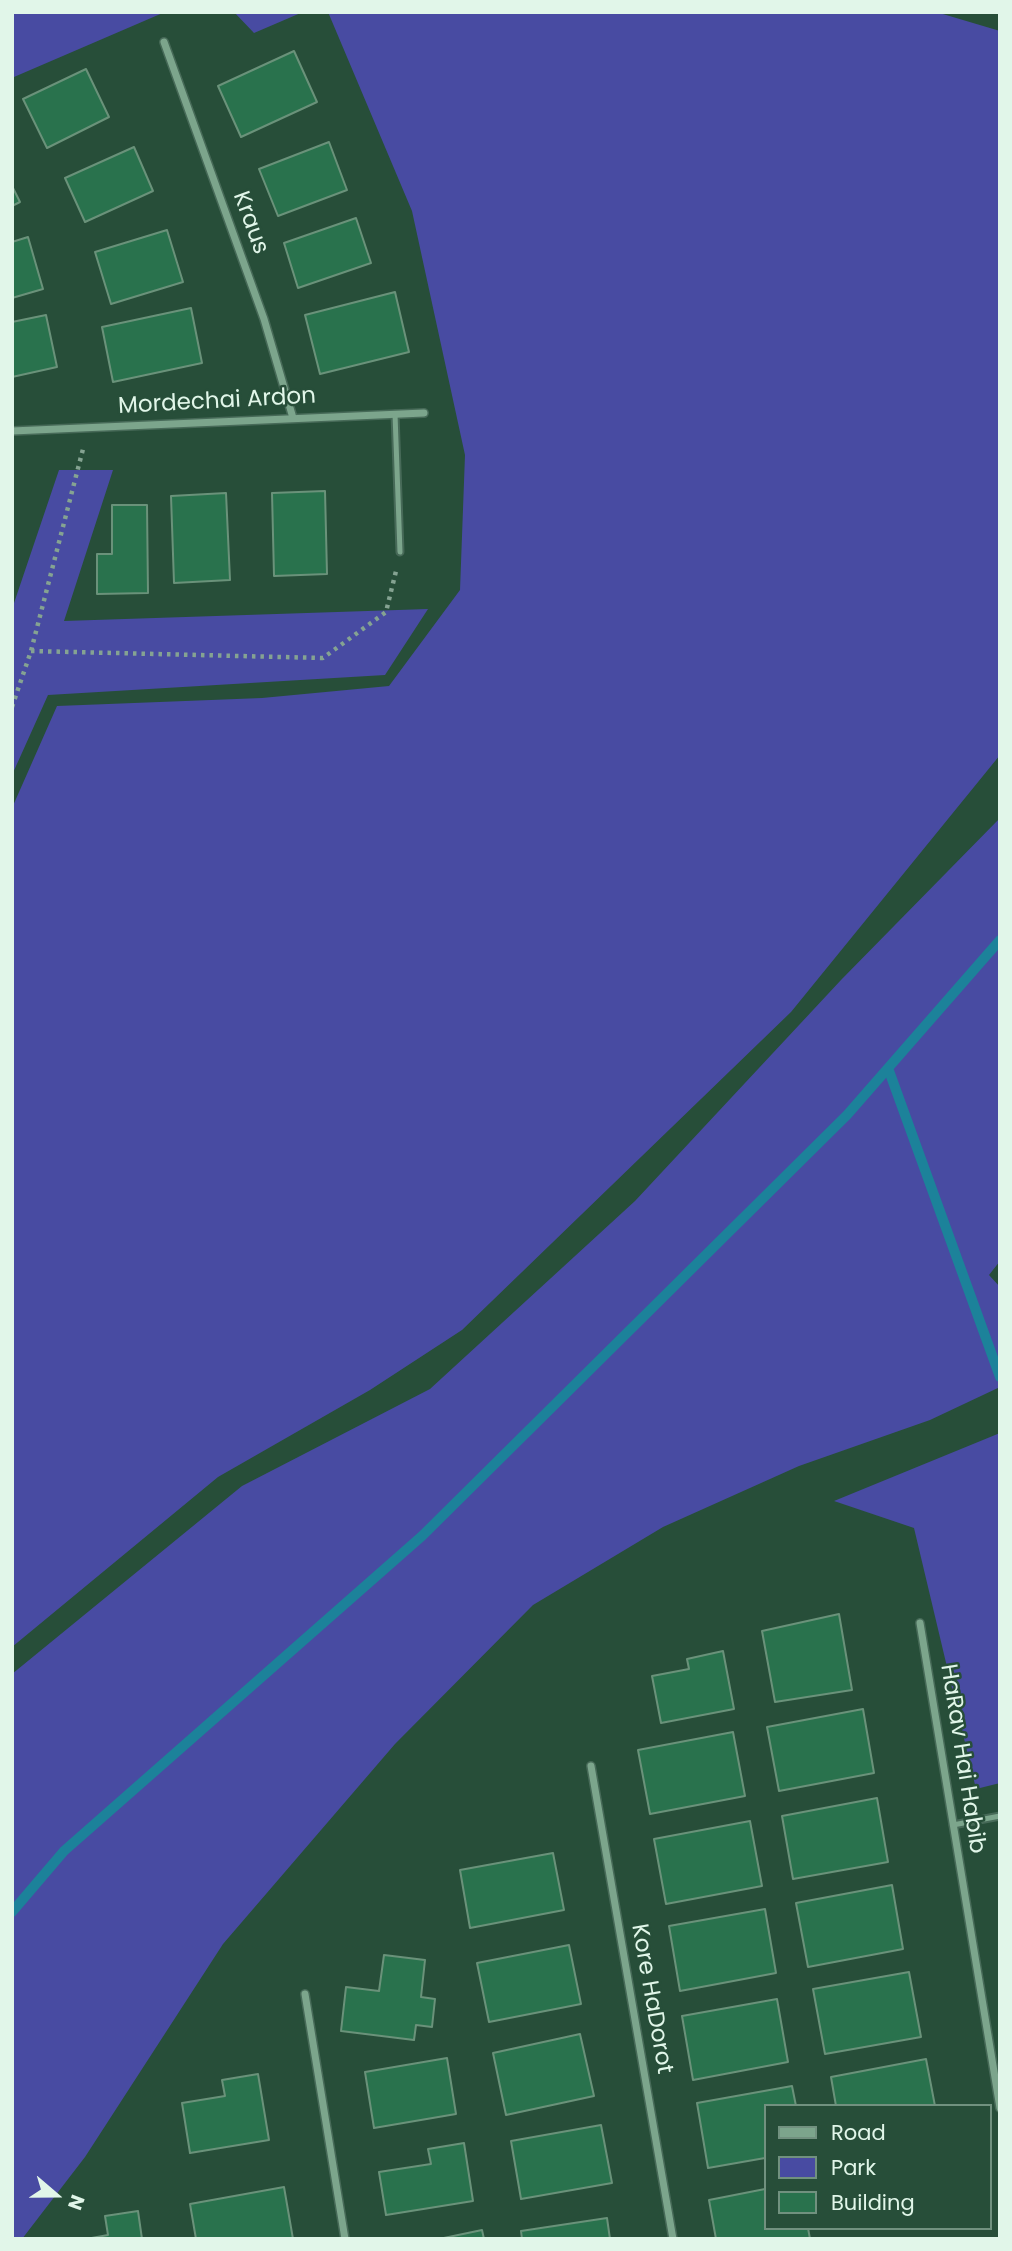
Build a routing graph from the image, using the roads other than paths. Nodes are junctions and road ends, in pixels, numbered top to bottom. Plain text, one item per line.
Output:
1 (164, 42) dead end
2 (424, 412) dead end
3 (395, 414) junction
4 (293, 418) junction
5 (12, 431) edge
6 (401, 552) road end
7 (920, 1623) dead end
8 (592, 1766) dead end
9 (1000, 1816) edge
10 (953, 1825) junction
11 (305, 1994) dead end
12 (1000, 2108) edge
13 (345, 2239) edge
14 (673, 2239) edge

1 - 4 street, Kraus
2 - 3 street, Mordechai Ardon
3 - 4 street, Mordechai Ardon
3 - 6 lane
4 - 5 street, Mordechai Ardon
7 - 10 street, HaRav Hai Habib
8 - 14 street, Kore HaDorot
9 - 10 lane
10 - 12 street, HaRav Hai Habib
11 - 13 street

